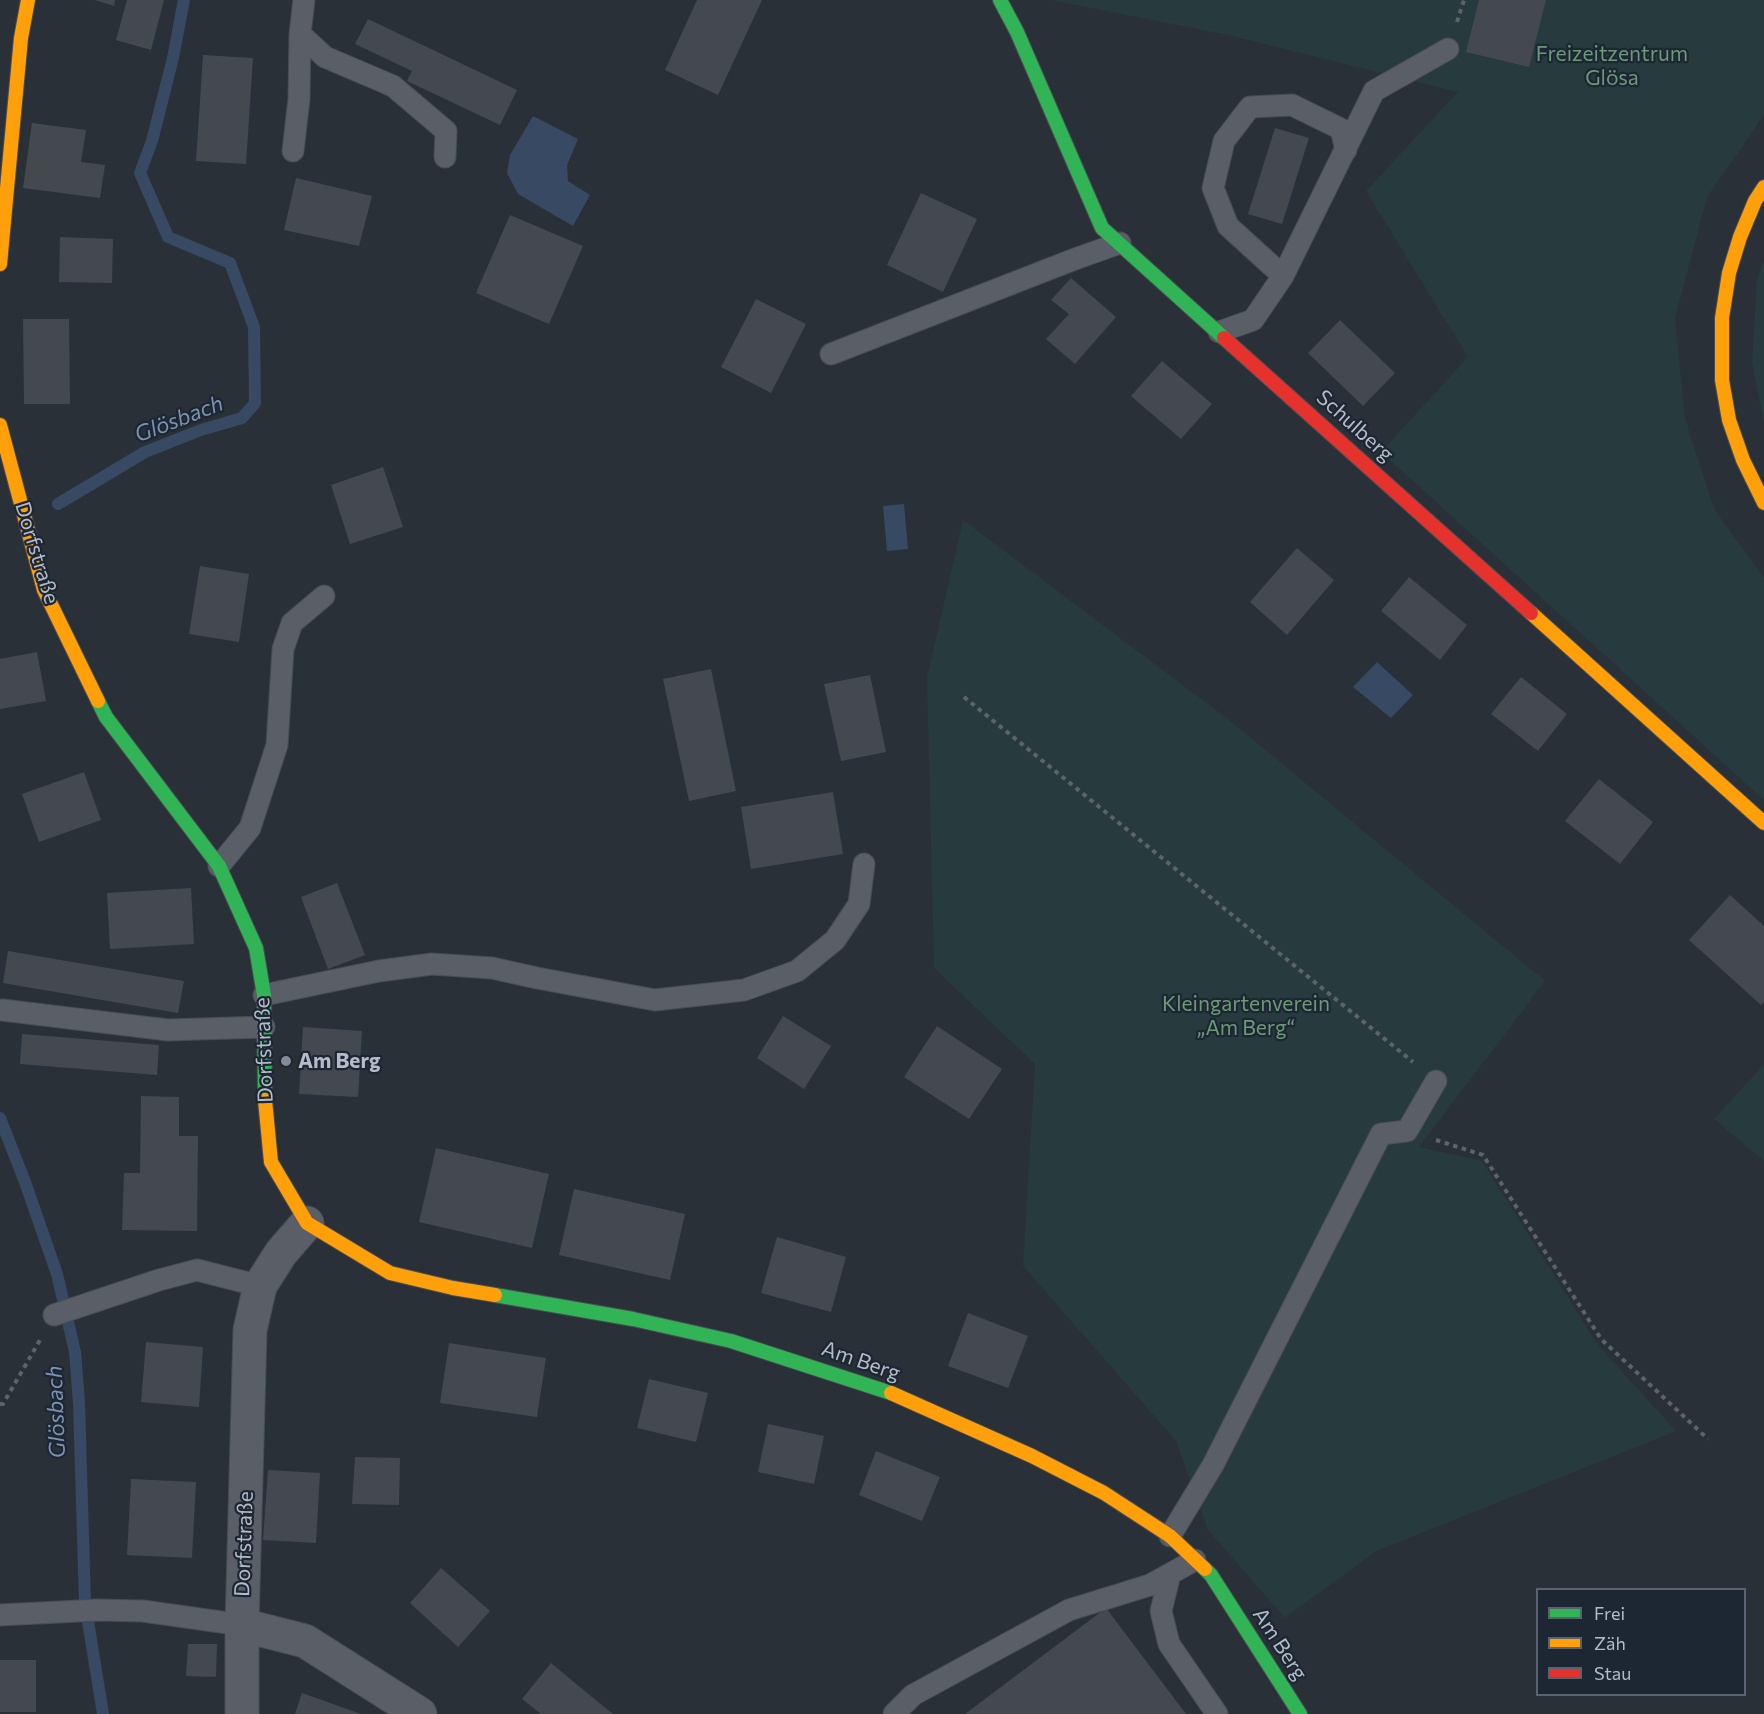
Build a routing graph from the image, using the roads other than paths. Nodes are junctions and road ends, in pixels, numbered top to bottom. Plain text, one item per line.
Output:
1 (28, 0) edge
2 (304, 0) edge
3 (1000, 0) edge
4 (300, 34) junction
5 (1448, 49) dead end
6 (1346, 150) junction
7 (293, 151) dead end
8 (445, 157) dead end
9 (1764, 187) edge
10 (1120, 243) junction
11 (0, 264) edge
12 (1283, 276) junction
13 (1219, 332) junction
14 (831, 354) dead end
15 (0, 425) edge
16 (1764, 503) edge
17 (324, 596) dead end
18 (1764, 823) edge
19 (864, 864) dead end
20 (219, 866) junction
21 (264, 995) junction
22 (2, 1010) dead end
23 (264, 1027) junction
24 (1436, 1081) road end
25 (308, 1223) junction
26 (260, 1286) junction
27 (54, 1315) road end
28 (1170, 1536) junction
29 (1195, 1560) junction
30 (1170, 1574) junction
31 (0, 1615) edge
32 (242, 1625) junction
33 (243, 1714) edge
34 (420, 1714) edge
35 (894, 1714) edge
36 (1217, 1714) edge
37 (1300, 1714) edge

1 - 11 main road
2 - 4 lane
3 - 10 main road, Schulberg
4 - 7 lane
4 - 8 lane
5 - 6 lane
6 - 12 lane
6 - 12 lane
9 - 16 main road
10 - 13 main road, Schulberg
10 - 14 lane
12 - 13 lane
13 - 18 main road, Schulberg
15 - 20 main road, Dorfstraße
17 - 20 lane
19 - 21 lane
20 - 21 main road, Dorfstraße
21 - 23 main road, Dorfstraße
22 - 23 lane
23 - 25 main road, Dorfstraße
24 - 28 lane
25 - 26 street, Dorfstraße
25 - 28 main road, Am Berg
26 - 27 lane
26 - 32 street, Dorfstraße
28 - 29 main road, Am Berg
29 - 30 lane
29 - 37 main road, Am Berg
30 - 35 lane
30 - 36 lane
31 - 32 lane
32 - 33 street, Dorfstraße
32 - 34 street

